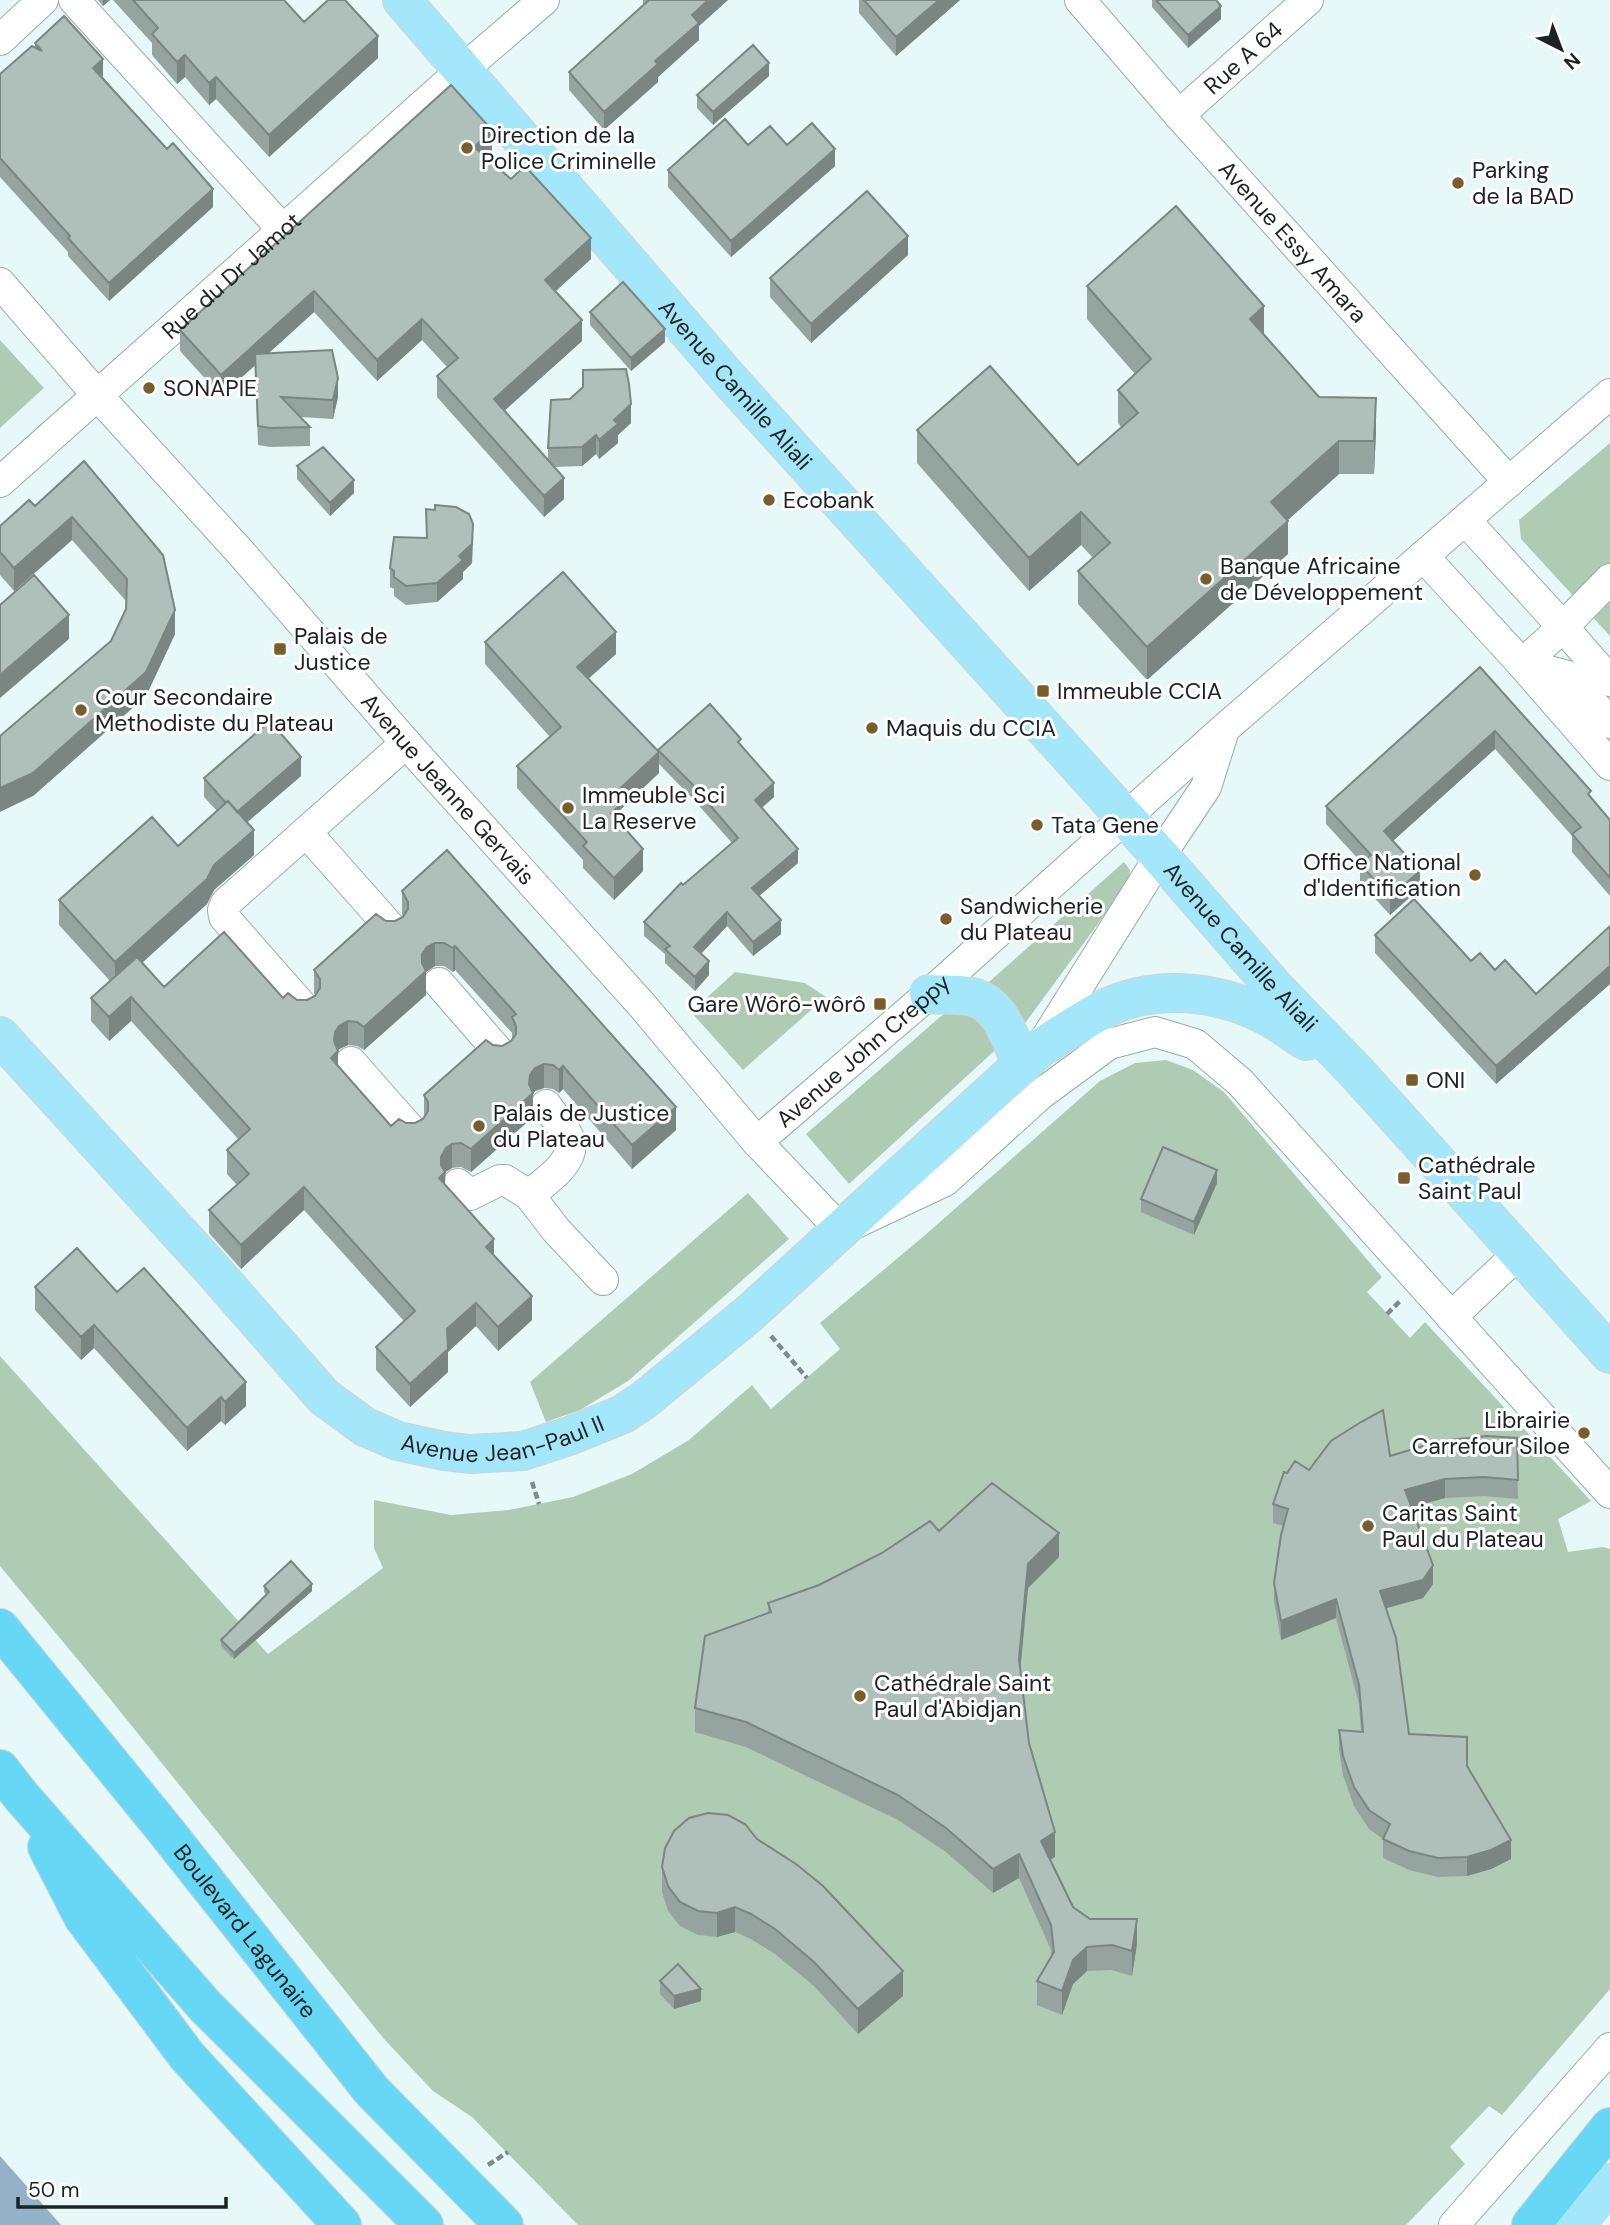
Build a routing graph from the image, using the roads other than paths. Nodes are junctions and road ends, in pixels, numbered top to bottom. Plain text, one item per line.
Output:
1 (43, 0) edge
2 (74, 0) edge
3 (402, 0) edge
4 (544, 0) edge
5 (1080, 0) edge
6 (1308, 0) edge
7 (0, 40) edge
8 (465, 70) junction
9 (1179, 115) junction
10 (283, 230) junction
11 (0, 283) edge
12 (1610, 394) edge
13 (98, 396) junction
14 (0, 482) edge
15 (1509, 482) junction
16 (1465, 520) junction
17 (1423, 556) junction
18 (1610, 579) edge
19 (1563, 627) junction
20 (1522, 664) junction
21 (1568, 676) junction
22 (1610, 681) edge
23 (1610, 723) edge
24 (1224, 729) junction
25 (406, 743) junction
26 (1610, 765) edge
27 (1126, 818) junction
28 (306, 832) junction
29 (1160, 856) junction
30 (391, 928) edge
31 (439, 984) dead end
32 (929, 995) junction
33 (303, 1007) edge
34 (0, 1036) edge
35 (499, 1052) edge
36 (1031, 1057) junction
37 (351, 1062) dead end
38 (1358, 1074) junction
39 (546, 1105) dead end
40 (411, 1130) edge
41 (757, 1142) junction
42 (458, 1184) dead end
43 (529, 1195) junction
44 (841, 1230) junction
45 (1519, 1253) junction
46 (603, 1280) dead end
47 (1451, 1317) junction
48 (1610, 1354) edge
49 (1610, 1493) edge
50 (0, 1628) edge
51 (10, 1782) edge
52 (1610, 2048) edge
53 (1610, 2127) edge
54 (1610, 2183) edge
55 (342, 2225) edge
56 (424, 2225) edge
57 (504, 2225) edge
58 (1454, 2225) edge
59 (1531, 2225) edge
60 (1575, 2225) edge

1 - 7 street
2 - 10 street
3 - 8 main road, Avenue Camille Aliali
4 - 8 street, Rue du Dr Jamot
5 - 9 street, Avenue Essy Amara
6 - 9 street, Rue A 64
8 - 10 street, Rue du Dr Jamot
8 - 27 main road, Avenue Camille Aliali
9 - 15 street, Avenue Essy Amara
10 - 13 street, Rue du Dr Jamot
11 - 13 street, Avenue Jeanne Gervais
12 - 15 street, Avenue John Creppy
13 - 14 street, Rue du Dr Jamot
13 - 25 street, Avenue Jeanne Gervais
15 - 16 street, Avenue John Creppy
16 - 17 street, Avenue John Creppy
16 - 19 street
17 - 20 street
17 - 24 street, Avenue John Creppy
18 - 19 street
19 - 20 street
19 - 21 street
19 - 22 street
20 - 21 street
20 - 26 street
21 - 23 street
24 - 27 street, Avenue John Creppy
24 - 29 street, Avenue Jean-Paul II
25 - 28 street
25 - 41 street, Avenue Jeanne Gervais
27 - 29 main road, Avenue Camille Aliali
27 - 32 street, Avenue John Creppy
28 - 30 street
28 - 33 street
29 - 36 street, Avenue Jean-Paul II
29 - 38 main road, Avenue Camille Aliali
31 - 35 street
32 - 36 main road
32 - 41 street, Avenue John Creppy
34 - 44 main road, Avenue Jean-Paul II
36 - 38 main road, Avenue Jean-Paul II
36 - 44 main road, Avenue Jean-Paul II
37 - 40 street
38 - 45 main road, Avenue Camille Aliali
39 - 43 street
41 - 44 street, Avenue Jeanne Gervais
42 - 43 street
43 - 46 street
44 - 47 street
45 - 47 street
45 - 48 main road, Avenue Camille Aliali
47 - 49 street
50 - 57 highway, Boulevard Lagunaire
51 - 55 highway
51 - 56 highway
52 - 58 street
53 - 59 highway
54 - 60 main road

